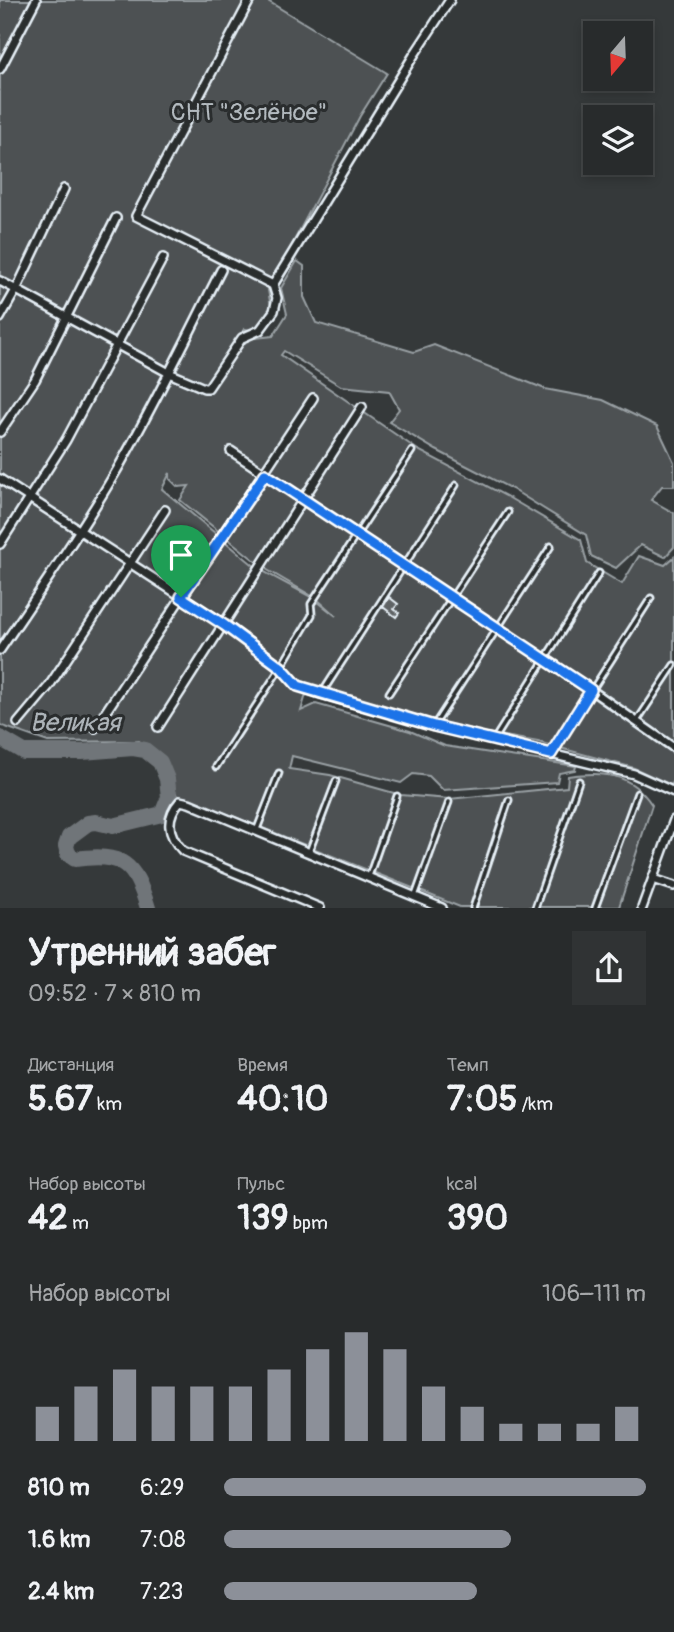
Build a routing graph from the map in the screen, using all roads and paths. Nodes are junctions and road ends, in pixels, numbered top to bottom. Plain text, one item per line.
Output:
1 (36, 0) edge
2 (250, 0) edge
3 (450, 0) edge
4 (0, 69) edge
5 (64, 189) dead end
6 (116, 218) dead end
7 (163, 258) dead end
8 (220, 270) dead end
9 (0, 281) edge
10 (273, 285) junction
11 (16, 290) junction
12 (66, 317) junction
13 (0, 318) edge
14 (119, 344) junction
15 (169, 373) junction
16 (313, 398) dead end
17 (362, 408) dead end
18 (0, 432) edge
19 (231, 451) dead end
20 (412, 452) dead end
21 (265, 474) junction
22 (0, 479) edge
23 (456, 485) dead end
24 (29, 498) junction
25 (303, 499) junction
26 (164, 510) dead end
27 (508, 512) dead end
28 (81, 530) junction
29 (358, 536) junction
30 (0, 544) edge
31 (551, 546) dead end
32 (129, 564) junction
33 (404, 567) junction
34 (599, 573) dead end
35 (181, 597) junction
36 (450, 597) junction
37 (651, 598) dead end
38 (224, 625) junction
39 (496, 629) junction
40 (0, 650) edge
41 (543, 659) junction
42 (674, 665) edge
43 (281, 667) junction
44 (591, 690) junction
45 (389, 693) dead end
46 (321, 694) junction
47 (637, 721) junction
48 (18, 723) dead end
49 (434, 726) junction
50 (158, 727) dead end
51 (95, 728) dead end
52 (492, 741) junction
53 (674, 748) edge
54 (551, 754) junction
55 (216, 767) dead end
56 (279, 774) dead end
57 (336, 780) dead end
58 (579, 781) dead end
59 (674, 792) edge
60 (637, 793) dead end
61 (397, 796) dead end
62 (509, 800) dead end
63 (449, 802) dead end
64 (674, 820) edge
65 (256, 831) junction
66 (309, 853) junction
67 (368, 878) junction
68 (653, 878) junction
69 (674, 886) edge
70 (415, 897) junction
71 (320, 908) edge
72 (442, 908) edge
73 (473, 908) edge
74 (535, 908) edge
75 (595, 908) edge
76 (642, 908) edge

1 - 4 street
2 - 10 street
3 - 10 street
5 - 11 street
6 - 12 street
7 - 14 street
8 - 15 street
9 - 11 street
10 - 15 street
11 - 12 street
11 - 13 street
12 - 14 street
12 - 18 street
14 - 15 street
14 - 24 street
15 - 28 street
16 - 21 street
17 - 25 street
19 - 21 street
20 - 29 lane
21 - 25 street
21 - 35 street
22 - 24 street
23 - 33 lane
24 - 28 street
24 - 30 street
25 - 29 street
25 - 38 street
26 - 32 street
27 - 36 lane
28 - 32 street
28 - 40 street
29 - 33 street
29 - 43 lane
31 - 39 lane
32 - 35 street
32 - 48 street
33 - 36 street
33 - 46 lane
34 - 41 lane
35 - 38 street
35 - 51 street
36 - 39 street
36 - 45 lane
37 - 44 lane
38 - 43 street
38 - 50 street
39 - 41 street
39 - 49 lane
41 - 44 street
41 - 52 lane
42 - 47 lane
43 - 46 street
43 - 55 lane
44 - 47 street
44 - 54 lane
46 - 49 street
47 - 53 street
49 - 52 street
52 - 54 street
54 - 59 street
56 - 65 lane
57 - 66 lane
58 - 74 lane
60 - 75 lane
61 - 67 lane
62 - 73 lane
63 - 70 lane
64 - 68 street
65 - 66 street
65 - 71 street
66 - 67 street
67 - 70 street
68 - 69 street
68 - 76 street
70 - 72 street

